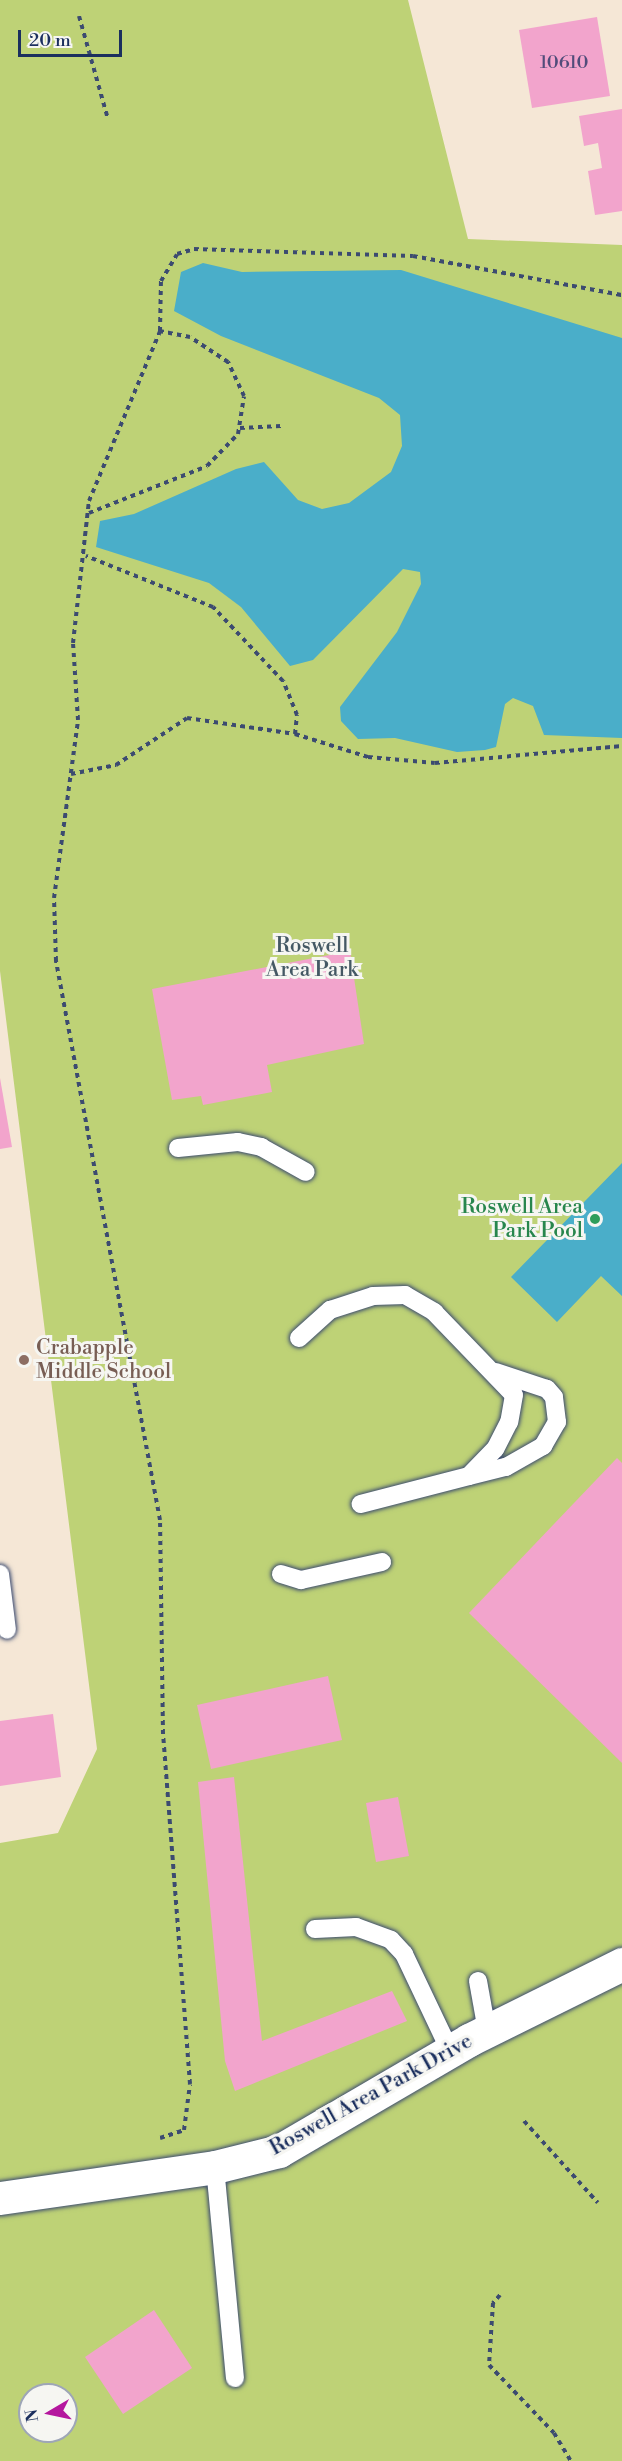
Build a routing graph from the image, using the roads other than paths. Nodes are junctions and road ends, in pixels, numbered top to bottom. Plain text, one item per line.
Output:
1 (178, 1148) dead end
2 (306, 1172) dead end
3 (299, 1338) dead end
4 (495, 1371) junction
5 (469, 1476) junction
6 (361, 1504) dead end
7 (382, 1562) dead end
8 (0, 1574) edge
9 (281, 1574) dead end
10 (7, 1630) dead end
11 (315, 1929) dead end
12 (622, 1965) edge
13 (478, 1981) dead end
14 (487, 2031) junction
15 (450, 2051) junction
16 (214, 2167) junction
17 (0, 2198) edge
18 (235, 2378) dead end

1 - 2 lane
3 - 4 lane
4 - 5 lane
4 - 5 lane
5 - 6 lane
7 - 9 lane
8 - 10 lane
11 - 15 lane
12 - 14 street, Roswell Area Park Drive
13 - 14 lane
14 - 15 street, Roswell Area Park Drive
15 - 16 street, Roswell Area Park Drive
16 - 17 street, Roswell Area Park Drive
16 - 18 lane

